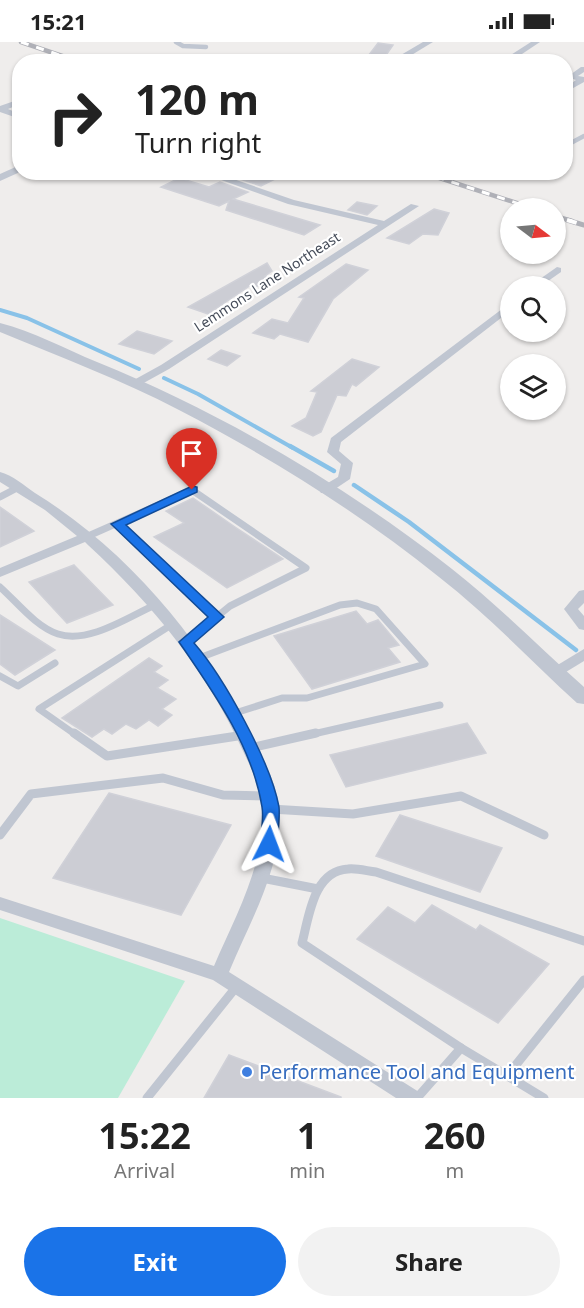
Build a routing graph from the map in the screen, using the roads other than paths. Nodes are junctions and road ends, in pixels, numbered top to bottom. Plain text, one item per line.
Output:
1 (176, 42) edge
2 (429, 42) edge
3 (536, 42) edge
4 (206, 47) dead end
5 (407, 54) edge
6 (517, 54) edge
7 (12, 104) edge
8 (12, 114) edge
9 (226, 180) edge
10 (414, 206) dead end
11 (384, 224) junction
12 (557, 270) dead end
13 (549, 276) edge
14 (500, 314) edge
15 (0, 327) edge
16 (136, 382) junction
17 (6, 483) edge
18 (325, 490) junction
19 (0, 497) edge
20 (118, 524) junction
21 (86, 537) junction
22 (0, 573) edge
23 (0, 587) edge
24 (584, 594) edge
25 (155, 605) junction
26 (217, 617) junction
27 (171, 625) junction
28 (584, 627) edge
29 (186, 642) junction
30 (584, 654) edge
31 (199, 658) junction
32 (55, 663) dead end
33 (556, 672) junction
34 (0, 676) edge
35 (584, 698) edge
36 (440, 705) dead end
37 (232, 714) junction
38 (247, 741) junction
39 (269, 803) junction
40 (0, 835) edge
41 (544, 835) dead end
42 (261, 878) junction
43 (318, 889) junction
44 (0, 903) edge
45 (584, 941) edge
46 (219, 975) junction
47 (584, 981) edge
48 (237, 986) junction
49 (461, 1048) junction
50 (507, 1076) junction
51 (147, 1098) edge
52 (412, 1098) edge
53 (417, 1098) edge
54 (544, 1098) edge

1 - 4 lane
2 - 5 street
3 - 6 street
7 - 8 street
9 - 11 street
10 - 11 street, Lemmons Lane Northeast
11 - 16 street, Lemmons Lane Northeast
12 - 13 street
14 - 18 street
15 - 16 street
16 - 18 street
17 - 19 lane
17 - 21 street
18 - 33 street
20 - 21 lane
20 - 26 lane
20 - 26 lane
21 - 22 street
21 - 25 street
23 - 25 lane
24 - 28 street
25 - 27 street
26 - 29 lane
27 - 29 street
27 - 38 lane
29 - 31 street
30 - 33 street
31 - 37 street
31 - 37 lane
32 - 34 lane
33 - 35 street
36 - 38 lane
37 - 38 street
38 - 39 street
39 - 40 lane
39 - 41 lane
39 - 42 street
42 - 43 lane
42 - 46 street
43 - 45 lane
43 - 49 lane
44 - 46 street
46 - 48 street
47 - 50 lane
48 - 51 lane
48 - 52 street
49 - 50 lane
49 - 53 lane
50 - 54 lane

